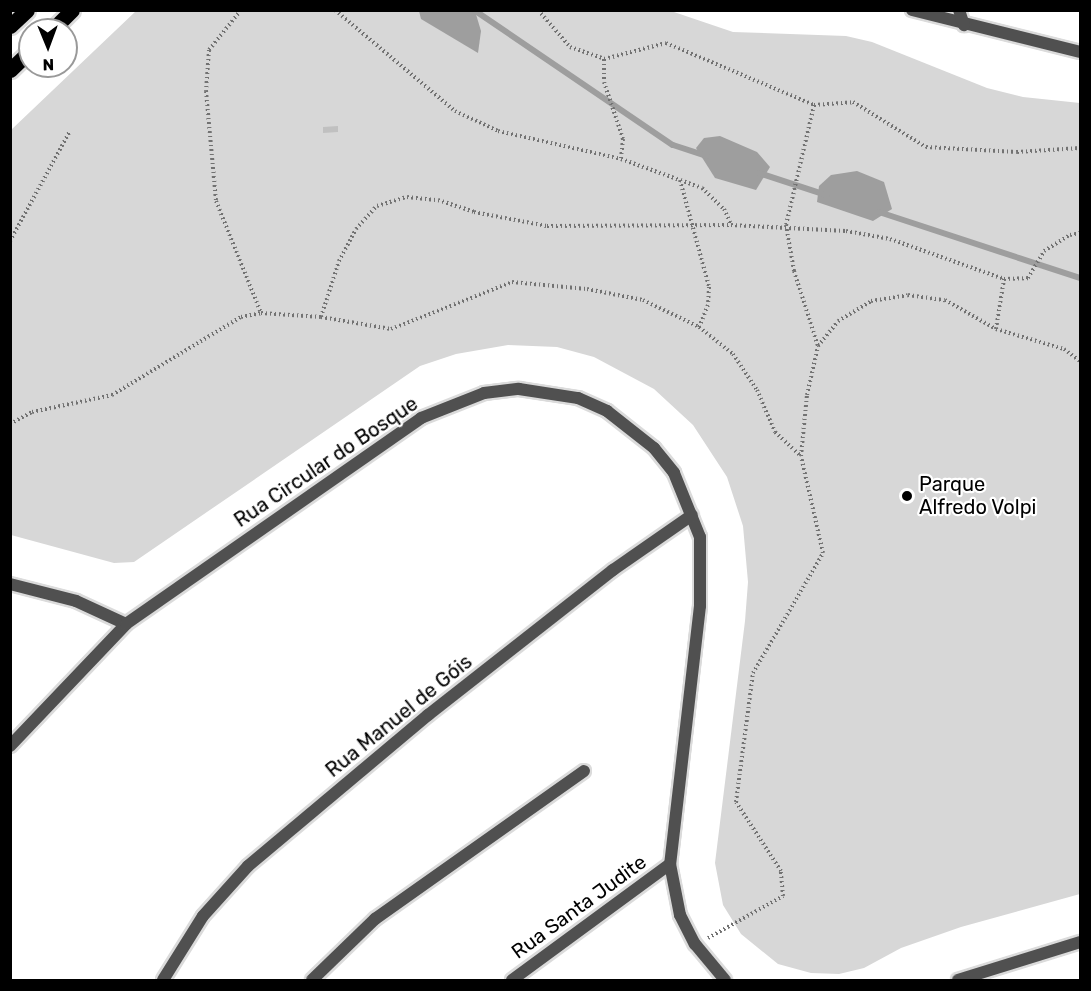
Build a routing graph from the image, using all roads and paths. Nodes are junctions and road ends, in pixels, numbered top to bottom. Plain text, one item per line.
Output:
1 (241, 10) edge
2 (335, 10) edge
3 (538, 10) edge
4 (912, 10) edge
5 (958, 10) edge
6 (26, 11) edge
7 (964, 25) junction
8 (10, 26) edge
9 (1080, 52) edge
10 (604, 59) junction
11 (813, 105) junction
12 (70, 131) dead end
13 (1080, 148) edge
14 (621, 159) junction
15 (680, 180) junction
16 (690, 225) junction
17 (731, 225) junction
18 (786, 225) junction
19 (1080, 233) edge
20 (10, 240) edge
21 (1004, 279) junction
22 (261, 313) junction
23 (321, 317) junction
24 (699, 327) junction
25 (996, 329) junction
26 (818, 346) junction
27 (1080, 361) edge
28 (10, 424) edge
29 (801, 456) junction
30 (692, 514) junction
31 (10, 584) edge
32 (126, 624) junction
33 (10, 746) edge
34 (584, 771) dead end
35 (670, 864) junction
36 (1080, 942) edge
37 (696, 944) junction
38 (163, 981) edge
39 (312, 981) edge
40 (512, 981) edge
41 (725, 981) edge
42 (958, 981) edge

1 - 22 path
2 - 14 path
3 - 10 path
4 - 7 street
5 - 7 street
6 - 8 main road
7 - 9 street
10 - 11 path
10 - 14 path
11 - 13 path
11 - 18 path
12 - 20 path
14 - 15 path
15 - 16 path
15 - 17 path
16 - 17 path
16 - 23 path
16 - 24 path
17 - 18 path
18 - 21 path
18 - 26 path
19 - 21 path
21 - 25 path
22 - 23 path
22 - 28 path
23 - 24 path
24 - 29 path
25 - 26 path
25 - 27 path
26 - 29 path
29 - 37 path
30 - 32 street, Rua Circular do Bosque
30 - 35 street, Rua Circular do Bosque
30 - 38 street, Rua Manuel de Góis
31 - 32 street
32 - 33 street, Rua Circular do Bosque
34 - 39 street
35 - 37 street, Rua Circular do Bosque
35 - 40 street, Rua Santa Judite
36 - 42 street
37 - 41 street, Rua Circular do Bosque

